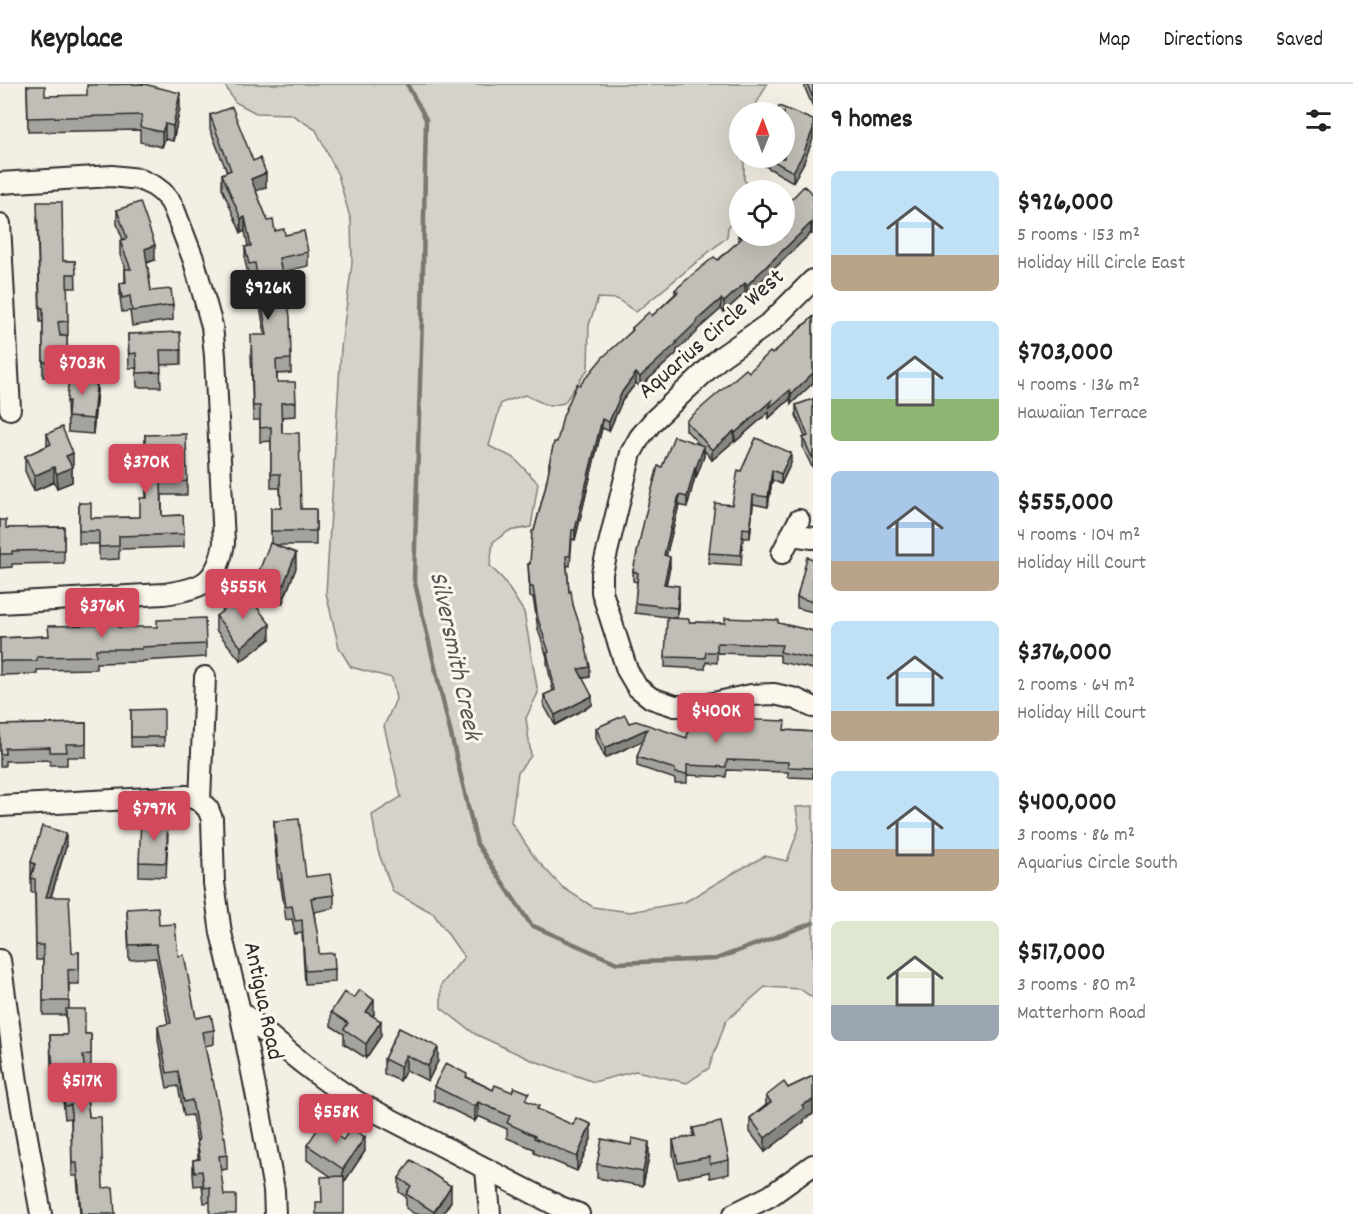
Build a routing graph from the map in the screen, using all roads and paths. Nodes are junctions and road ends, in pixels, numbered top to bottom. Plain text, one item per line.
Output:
1 (0, 183) edge
2 (0, 224) edge
3 (813, 280) edge
4 (10, 408) dead end
5 (813, 538) edge
6 (782, 554) dead end
7 (0, 603) edge
8 (205, 677) dead end
9 (813, 706) edge
10 (200, 801) junction
11 (0, 806) edge
12 (0, 960) edge
13 (240, 1011) junction
14 (813, 1165) edge
15 (486, 1169) junction
16 (40, 1214) edge
17 (275, 1214) edge
18 (490, 1214) edge
19 (579, 1214) edge
20 (734, 1214) edge

1 - 7 street
2 - 4 street
3 - 9 street, Aquarius Circle West
5 - 6 street
8 - 10 street
10 - 11 street
10 - 13 street, Antigua Road
12 - 16 street
13 - 15 street
13 - 17 street, Antigua Road
14 - 20 street
15 - 18 street
15 - 19 street

